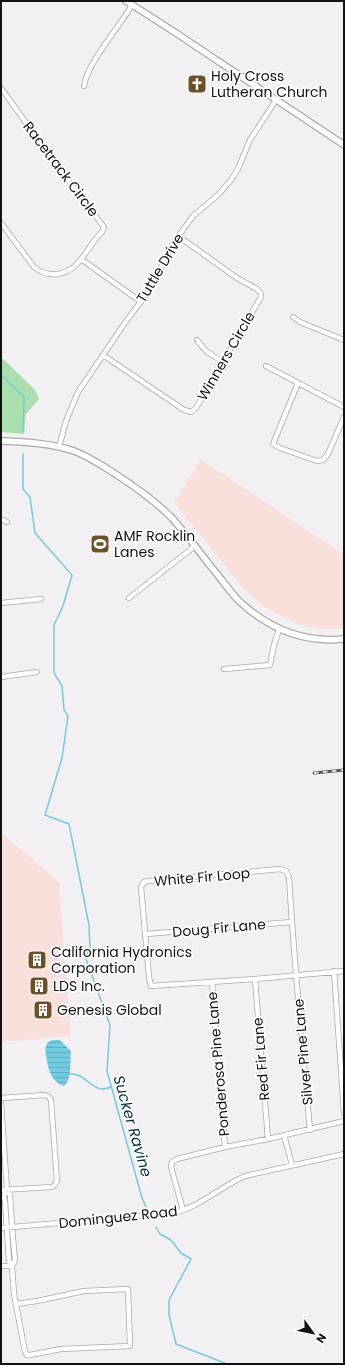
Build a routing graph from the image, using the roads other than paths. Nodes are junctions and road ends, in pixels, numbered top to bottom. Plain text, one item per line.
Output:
1 (126, 1) edge
2 (132, 5) junction
3 (84, 86) dead end
4 (1, 88) edge
5 (276, 100) junction
6 (344, 145) edge
7 (1, 223) edge
8 (178, 236) junction
9 (81, 259) junction
10 (141, 302) junction
11 (294, 317) dead end
12 (197, 340) dead end
13 (344, 340) edge
14 (103, 355) junction
15 (223, 362) junction
16 (266, 366) dead end
17 (298, 383) junction
18 (344, 407) edge
19 (344, 417) edge
20 (1, 441) edge
21 (59, 447) junction
22 (1, 519) edge
23 (7, 522) dead end
24 (195, 546) junction
25 (129, 598) dead end
26 (40, 599) dead end
27 (1, 603) edge
28 (279, 629) junction
29 (344, 639) edge
30 (224, 669) dead end
31 (37, 672) dead end
32 (1, 677) edge
33 (292, 922) junction
34 (146, 934) junction
35 (334, 971) junction
36 (344, 971) edge
37 (297, 974) junction
38 (255, 979) junction
39 (212, 982) junction
40 (1, 1098) edge
41 (1, 1103) edge
42 (344, 1113) edge
43 (344, 1122) edge
44 (310, 1130) junction
45 (284, 1135) junction
46 (268, 1139) junction
47 (225, 1147) junction
48 (344, 1154) edge
49 (292, 1165) junction
50 (1, 1190) edge
51 (7, 1190) junction
52 (183, 1210) junction
53 (12, 1227) junction
54 (4, 1228) edge
55 (1, 1266) edge
56 (12, 1266) junction
57 (16, 1304) junction

1 - 2 street
2 - 3 street
2 - 5 street
4 - 9 street, Racetrack Circle
5 - 6 street
5 - 8 street, Tuttle Drive
7 - 9 street, Racetrack Circle
8 - 10 street, Tuttle Drive
8 - 15 street, Winners Circle
9 - 10 street
10 - 14 street, Tuttle Drive
11 - 13 street
12 - 15 street
14 - 15 street, Winners Circle
14 - 21 street, Tuttle Drive
16 - 17 street
17 - 18 street
17 - 19 street
20 - 21 street
21 - 24 street
22 - 23 street
24 - 25 street
24 - 28 street
26 - 27 street
28 - 29 street
28 - 30 street
31 - 32 street
33 - 34 street, Doug Fir Lane
33 - 34 street, White Fir Loop
33 - 37 street, White Fir Loop
34 - 39 street, White Fir Loop
35 - 36 street
35 - 37 street
35 - 42 street
37 - 38 street, White Fir Loop
37 - 44 street, Silver Pine Lane
38 - 39 street, White Fir Loop
38 - 46 street, Red Fir Lane
39 - 47 street, Ponderosa Pine Lane
40 - 51 street
41 - 51 street
43 - 44 street
44 - 45 street
45 - 46 street
45 - 49 street
46 - 47 street
47 - 52 street
48 - 49 street, Dominguez Road
49 - 52 street, Dominguez Road
50 - 51 street
51 - 53 street
51 - 54 street
52 - 53 street, Dominguez Road
53 - 54 street, Dominguez Road
53 - 56 street
54 - 56 street
55 - 56 street
56 - 57 street
57 - 57 street

